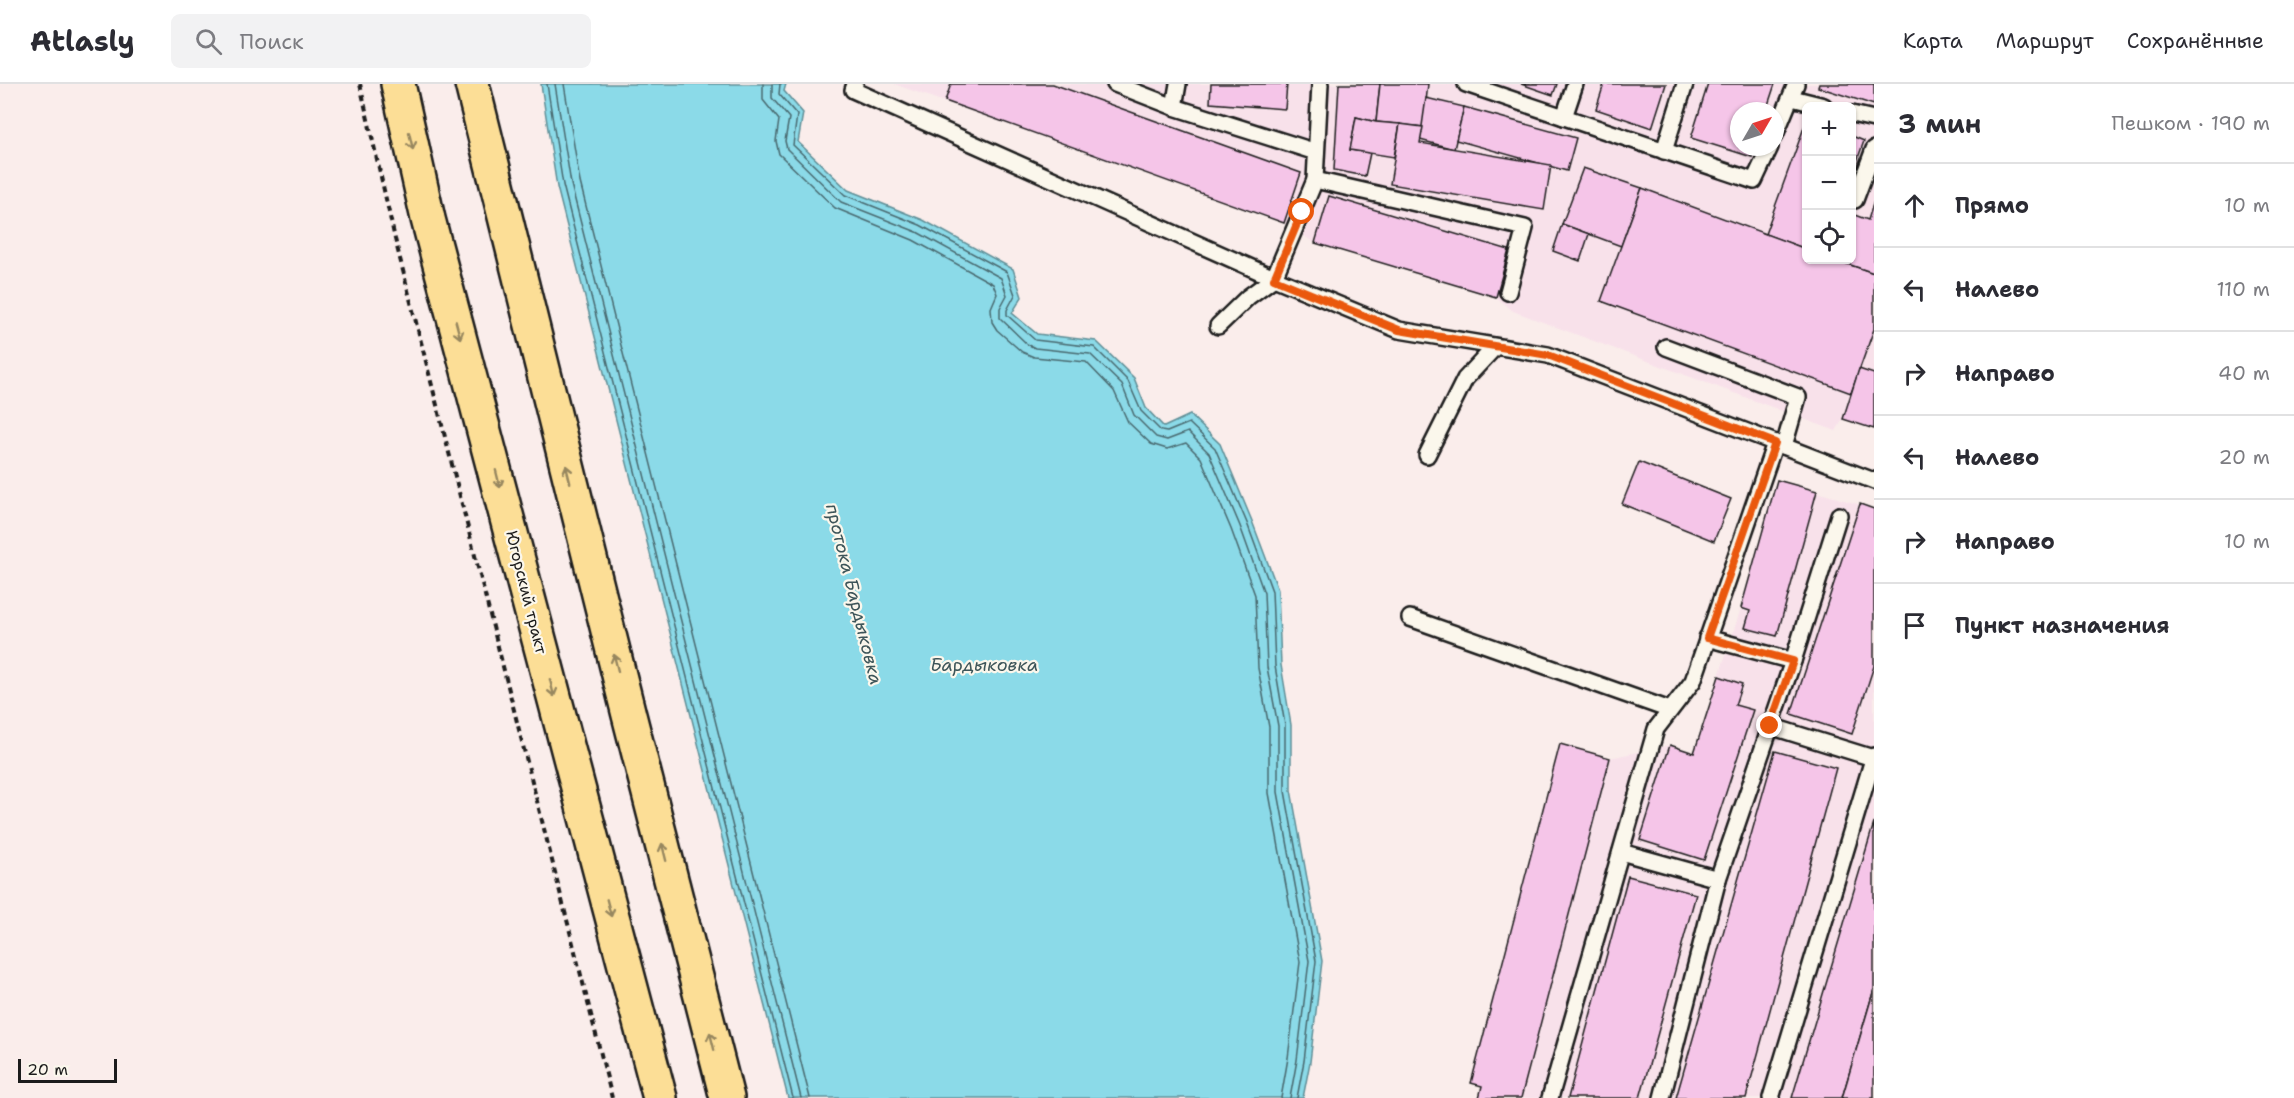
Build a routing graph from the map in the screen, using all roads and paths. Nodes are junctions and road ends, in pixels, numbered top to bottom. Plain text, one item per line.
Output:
1 (360, 84) edge
2 (398, 84) edge
3 (472, 84) edge
4 (855, 84) edge
5 (1115, 84) edge
6 (1178, 84) edge
7 (1320, 84) edge
8 (1466, 84) edge
9 (1575, 84) edge
10 (1685, 84) edge
11 (1794, 91) edge
12 (1816, 102) edge
13 (1174, 106) junction
14 (1784, 114) edge
15 (1856, 115) edge
16 (1564, 117) junction
17 (1874, 119) edge
18 (1874, 149) edge
19 (1664, 151) junction
20 (1316, 152) junction
21 (1766, 156) edge
22 (1315, 180) junction
23 (1856, 197) edge
24 (1274, 279) junction
25 (1508, 292) dead end
26 (1218, 326) dead end
27 (1496, 347) junction
28 (1665, 347) dead end
29 (1779, 445) junction
30 (1427, 454) dead end
31 (1874, 481) edge
32 (1839, 515) dead end
33 (1410, 618) dead end
34 (1707, 638) junction
35 (1793, 661) junction
36 (1670, 710) junction
37 (1770, 726) junction
38 (1874, 757) edge
39 (1621, 852) junction
40 (1718, 879) junction
41 (612, 1098) edge
42 (660, 1098) edge
43 (727, 1098) edge
44 (1550, 1098) edge
45 (1662, 1098) edge
46 (1771, 1098) edge

1 - 41 path
2 -> 42 main road, Югорский тракт
43 -> 3 main road
4 - 24 lane
5 - 13 lane
6 - 13 lane
7 - 20 lane
8 - 16 lane
9 - 16 lane
10 - 19 lane
11 - 12 lane
11 - 14 lane
13 - 20 lane
15 - 17 lane
16 - 19 lane
18 - 23 lane
19 - 21 lane
20 - 22 lane
22 - 24 lane
22 - 25 lane
24 - 26 lane
24 - 27 lane
27 - 29 lane
27 - 30 lane
28 - 29 lane
29 - 31 lane
29 - 34 lane
32 - 35 lane
33 - 36 lane
34 - 35 lane
34 - 36 lane
35 - 37 lane
36 - 39 lane
37 - 38 lane
37 - 40 lane
38 - 46 lane
39 - 40 lane
39 - 44 lane
40 - 45 lane

